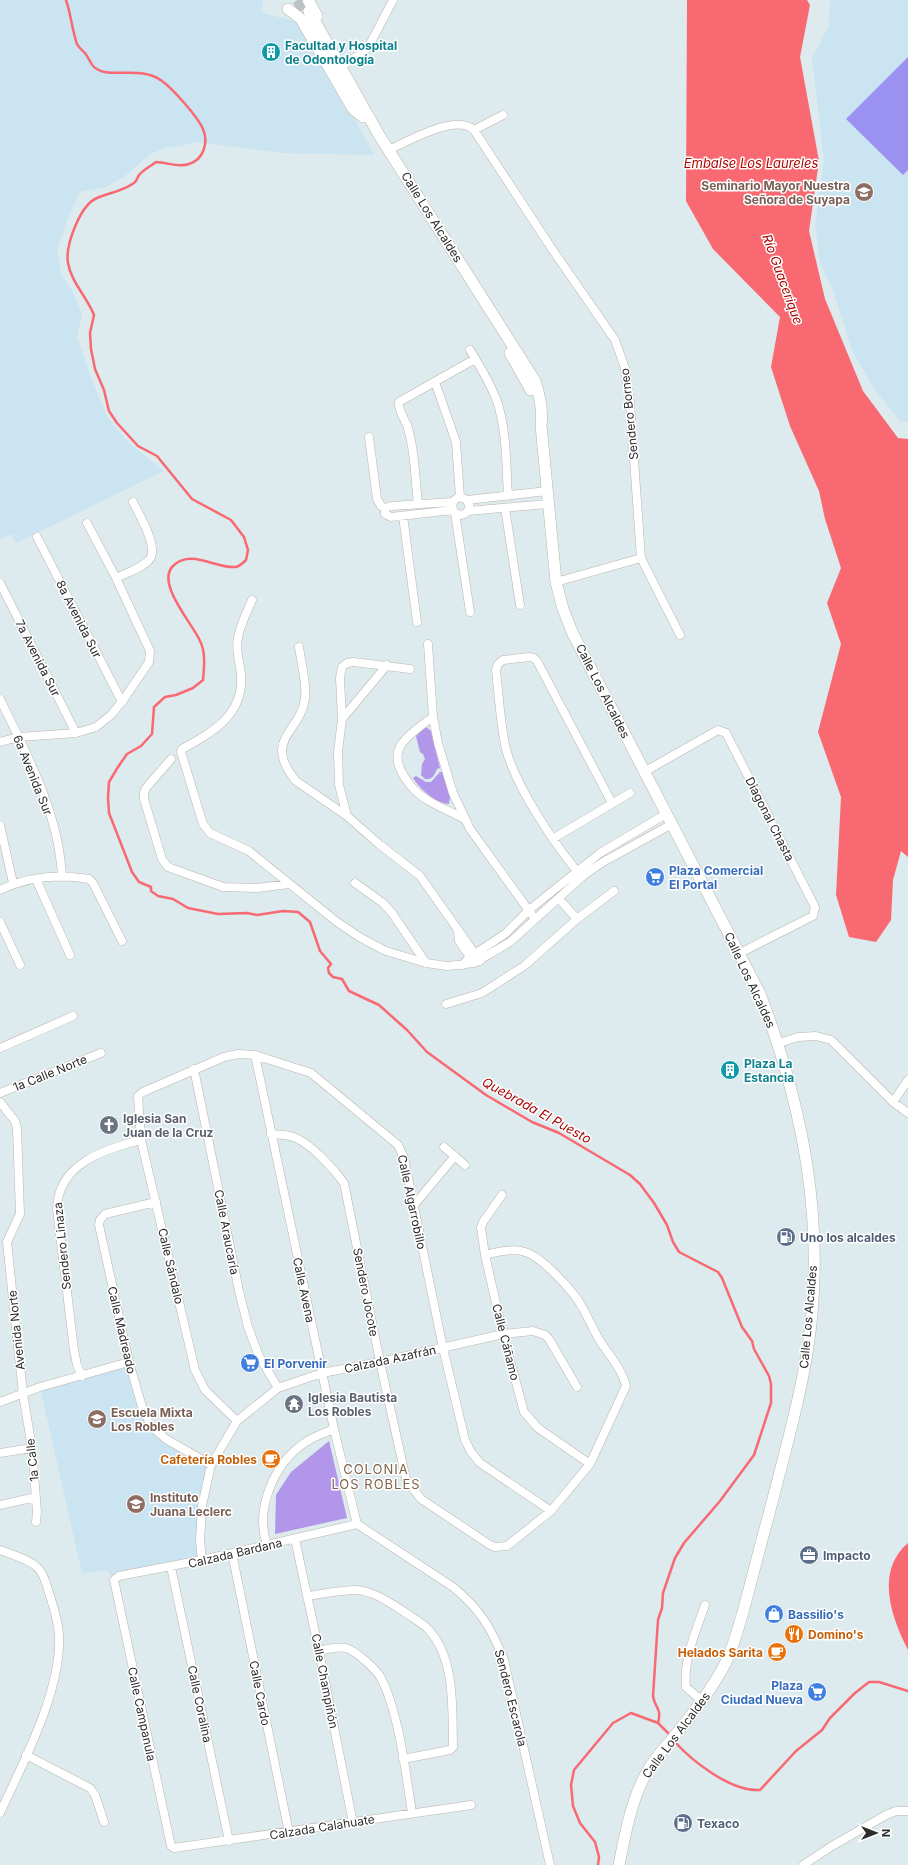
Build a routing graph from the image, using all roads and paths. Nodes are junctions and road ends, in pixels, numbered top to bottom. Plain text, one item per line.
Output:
1 (393, 0) edge
2 (307, 8) edge
3 (288, 9) dead end
4 (345, 64) junction
5 (503, 115) dead end
6 (363, 117) junction
7 (474, 130) junction
8 (379, 134) junction
9 (389, 150) junction
10 (470, 350) dead end
11 (475, 359) junction
12 (435, 382) junction
13 (541, 425) junction
14 (369, 437) dead end
15 (547, 491) junction
16 (508, 496) junction
17 (134, 502) dead end
18 (418, 504) junction
19 (458, 504) junction
20 (548, 504) junction
21 (385, 508) junction
22 (505, 508) junction
23 (468, 511) junction
24 (403, 516) junction
25 (86, 523) dead end
26 (37, 537) dead end
27 (641, 558) junction
28 (116, 578) junction
29 (556, 582) junction
30 (0, 583) edge
31 (252, 600) dead end
32 (520, 605) dead end
33 (470, 612) dead end
34 (417, 622) dead end
35 (680, 635) dead end
36 (428, 644) dead end
37 (299, 646) dead end
38 (387, 665) junction
39 (410, 669) dead end
40 (0, 699) edge
41 (122, 702) junction
42 (433, 717) junction
43 (342, 719) junction
44 (76, 733) junction
45 (19, 737) junction
46 (0, 742) edge
47 (171, 759) dead end
48 (644, 772) junction
49 (630, 793) dead end
50 (612, 803) junction
51 (666, 814) junction
52 (347, 816) junction
53 (464, 819) junction
54 (672, 824) junction
55 (0, 825) edge
56 (554, 838) junction
57 (576, 870) junction
58 (62, 877) junction
59 (582, 878) junction
60 (36, 879) junction
61 (355, 882) dead end
62 (14, 883) junction
63 (289, 884) junction
64 (0, 890) edge
65 (614, 891) dead end
66 (559, 899) junction
67 (529, 910) junction
68 (535, 919) junction
69 (576, 919) junction
70 (0, 922) edge
71 (122, 941) dead end
72 (740, 953) junction
73 (70, 955) dead end
74 (475, 958) junction
75 (426, 963) junction
76 (20, 965) dead end
77 (446, 1004) dead end
78 (73, 1016) dead end
79 (779, 1043) junction
80 (0, 1048) edge
81 (101, 1053) dead end
82 (255, 1055) junction
83 (194, 1069) junction
84 (908, 1080) edge
85 (0, 1093) edge
86 (138, 1096) joint
87 (0, 1102) edge
88 (893, 1102) junction
89 (908, 1113) edge
90 (271, 1134) junction
91 (141, 1140) junction
92 (444, 1147) dead end
93 (455, 1156) junction
94 (465, 1165) dead end
95 (502, 1195) dead end
96 (156, 1202) junction
97 (414, 1205) junction
98 (485, 1255) junction
99 (503, 1334) junction
100 (443, 1348) junction
101 (130, 1362) junction
102 (380, 1362) junction
103 (322, 1373) junction
104 (82, 1376) junction
105 (577, 1387) dead end
106 (278, 1388) junction
107 (23, 1396) junction
108 (0, 1402) edge
109 (237, 1421) junction
110 (334, 1429) junction
111 (32, 1448) junction
112 (0, 1453) edge
113 (590, 1464) junction
114 (211, 1465) junction
115 (36, 1497) junction
116 (0, 1505) edge
117 (551, 1511) junction
118 (36, 1522) dead end
119 (357, 1524) junction
120 (295, 1539) junction
121 (266, 1545) junction
122 (0, 1550) edge
123 (232, 1553) junction
124 (202, 1560) junction
125 (171, 1567) junction
126 (114, 1580) joint
127 (307, 1596) junction
128 (704, 1605) dead end
129 (319, 1651) junction
130 (702, 1701) junction
131 (26, 1756) junction
132 (403, 1758) junction
133 (471, 1805) dead end
134 (908, 1811) edge
135 (0, 1813) edge
136 (412, 1813) junction
137 (104, 1822) dead end
138 (353, 1823) junction
139 (289, 1833) junction
140 (229, 1841) junction
141 (172, 1848) joint
142 (550, 1865) edge
143 (619, 1865) edge
144 (803, 1865) edge

1 - 4 street
2 - 4 main road
2 - 6 main road, Calle Los Alcaldes
2 - 8 main road, Calle Los Alcaldes
3 - 6 main road
4 - 8 main road
5 - 7 street
6 - 13 main road, Calle Los Alcaldes
7 - 9 street
7 - 27 street, Sendero Borneo
8 - 9 main road, Calle Los Alcaldes
9 - 13 main road, Calle Los Alcaldes
10 - 11 street
11 - 12 street
11 - 16 street
12 - 18 street
12 - 19 street
13 - 15 main road, Calle Los Alcaldes
14 - 21 street
15 - 16 street
15 - 20 main road, Calle Los Alcaldes
16 - 19 street
17 - 28 street
18 - 19 street
18 - 21 street
19 - 23 street
19 - 23 street
19 - 24 street
19 - 33 street
20 - 22 street
20 - 29 main road, Calle Los Alcaldes
21 - 24 street
22 - 23 street
22 - 32 street
24 - 34 street
25 - 28 street
26 - 41 street, 8a Avenida Sur
27 - 29 street
27 - 35 street
28 - 41 street
29 - 48 main road, Calle Los Alcaldes
30 - 44 street, 7a Avenida Sur
31 - 63 street
36 - 42 street
37 - 52 street
38 - 39 street
38 - 43 street
38 - 43 street
40 - 45 street, 6a Avenida Sur
41 - 44 street
42 - 53 street
42 - 53 street
43 - 52 street
44 - 45 street
45 - 46 street
45 - 58 street, 6a Avenida Sur
47 - 63 street
48 - 51 main road, Calle Los Alcaldes
48 - 72 street, Diagonal Chasta
49 - 50 street
50 - 56 street
50 - 56 street
51 - 54 main road, Calle Los Alcaldes
51 - 57 street
52 - 74 street
53 - 67 street
54 - 59 street
54 - 72 main road, Calle Los Alcaldes
55 - 62 street
56 - 57 street
57 - 59 street
57 - 67 street
58 - 60 street
58 - 71 street
59 - 66 street
60 - 62 street
60 - 73 street
61 - 75 street
62 - 64 street
63 - 75 street
65 - 69 street
66 - 68 street
66 - 69 street
67 - 68 street
67 - 74 street
68 - 74 street
69 - 77 street
70 - 76 street
72 - 79 main road, Calle Los Alcaldes
74 - 75 street
78 - 80 street
79 - 88 street
79 - 130 main road, Calle Los Alcaldes
81 - 85 street, 1a Calle Norte
82 - 83 street, Calle Algarrobillo
82 - 90 street, Calle Avena
82 - 97 street, Calle Algarrobillo
83 - 86 street, Calle Algarrobillo
83 - 106 street, Calle Araucaría
84 - 88 street
86 - 91 street, Calle Sándalo
87 - 107 street, Avenida Norte
88 - 89 street
90 - 102 street, Sendero Jocote
90 - 103 street, Calle Avena
91 - 96 street, Calle Sándalo
91 - 104 street, Sendero Linaza
92 - 93 street
93 - 94 street
93 - 97 street
95 - 98 street, Calle Cáñamo
96 - 101 street, Calle Madreado
96 - 109 street, Calle Sándalo
97 - 100 street, Calle Algarrobillo
98 - 99 street, Calle Cáñamo
98 - 113 street
99 - 100 street, Calzada Azafrán
99 - 105 street, Calzada Azafrán
99 - 113 street, Calle Cáñamo
100 - 102 street, Calzada Azafrán
100 - 117 street, Calle Algarrobillo
101 - 104 street
101 - 114 street, Calle Madreado
102 - 103 street, Calzada Azafrán
102 - 117 street, Sendero Jocote
103 - 106 street, Calzada Azafrán
103 - 110 street, Calle Avena
104 - 107 street
106 - 109 street, Calzada Azafrán
107 - 108 street
107 - 111 street, 1a Calle
109 - 114 street, Calzada Azafrán
110 - 119 street, Calle Avena
110 - 121 street
111 - 112 street
111 - 115 street, 1a Calle
113 - 117 street
114 - 124 street, Calzada Azafrán
115 - 116 street
115 - 118 street, 1a Calle
119 - 120 street, Calzada Bardana
119 - 142 street, Sendero Escarola
120 - 121 street, Calzada Bardana
120 - 127 street, Calle Champiñón
121 - 123 street, Calzada Bardana
122 - 131 street
123 - 124 street, Calzada Bardana
123 - 139 street, Calle Cardo
124 - 125 street, Calzada Bardana
125 - 126 street, Calzada Bardana
125 - 140 street, Calle Coralina
126 - 141 street, Calle Campanula
127 - 129 street, Calle Champiñón
127 - 132 street
128 - 130 street
129 - 132 street
129 - 138 street, Calle Champiñón
130 - 143 main road, Calle Los Alcaldes
131 - 135 street
131 - 137 street
132 - 136 street
133 - 136 street, Calzada Calahuate
134 - 144 street
136 - 138 street, Calzada Calahuate
138 - 139 street, Calzada Calahuate
139 - 140 street, Calzada Calahuate
140 - 141 street, Calzada Calahuate

